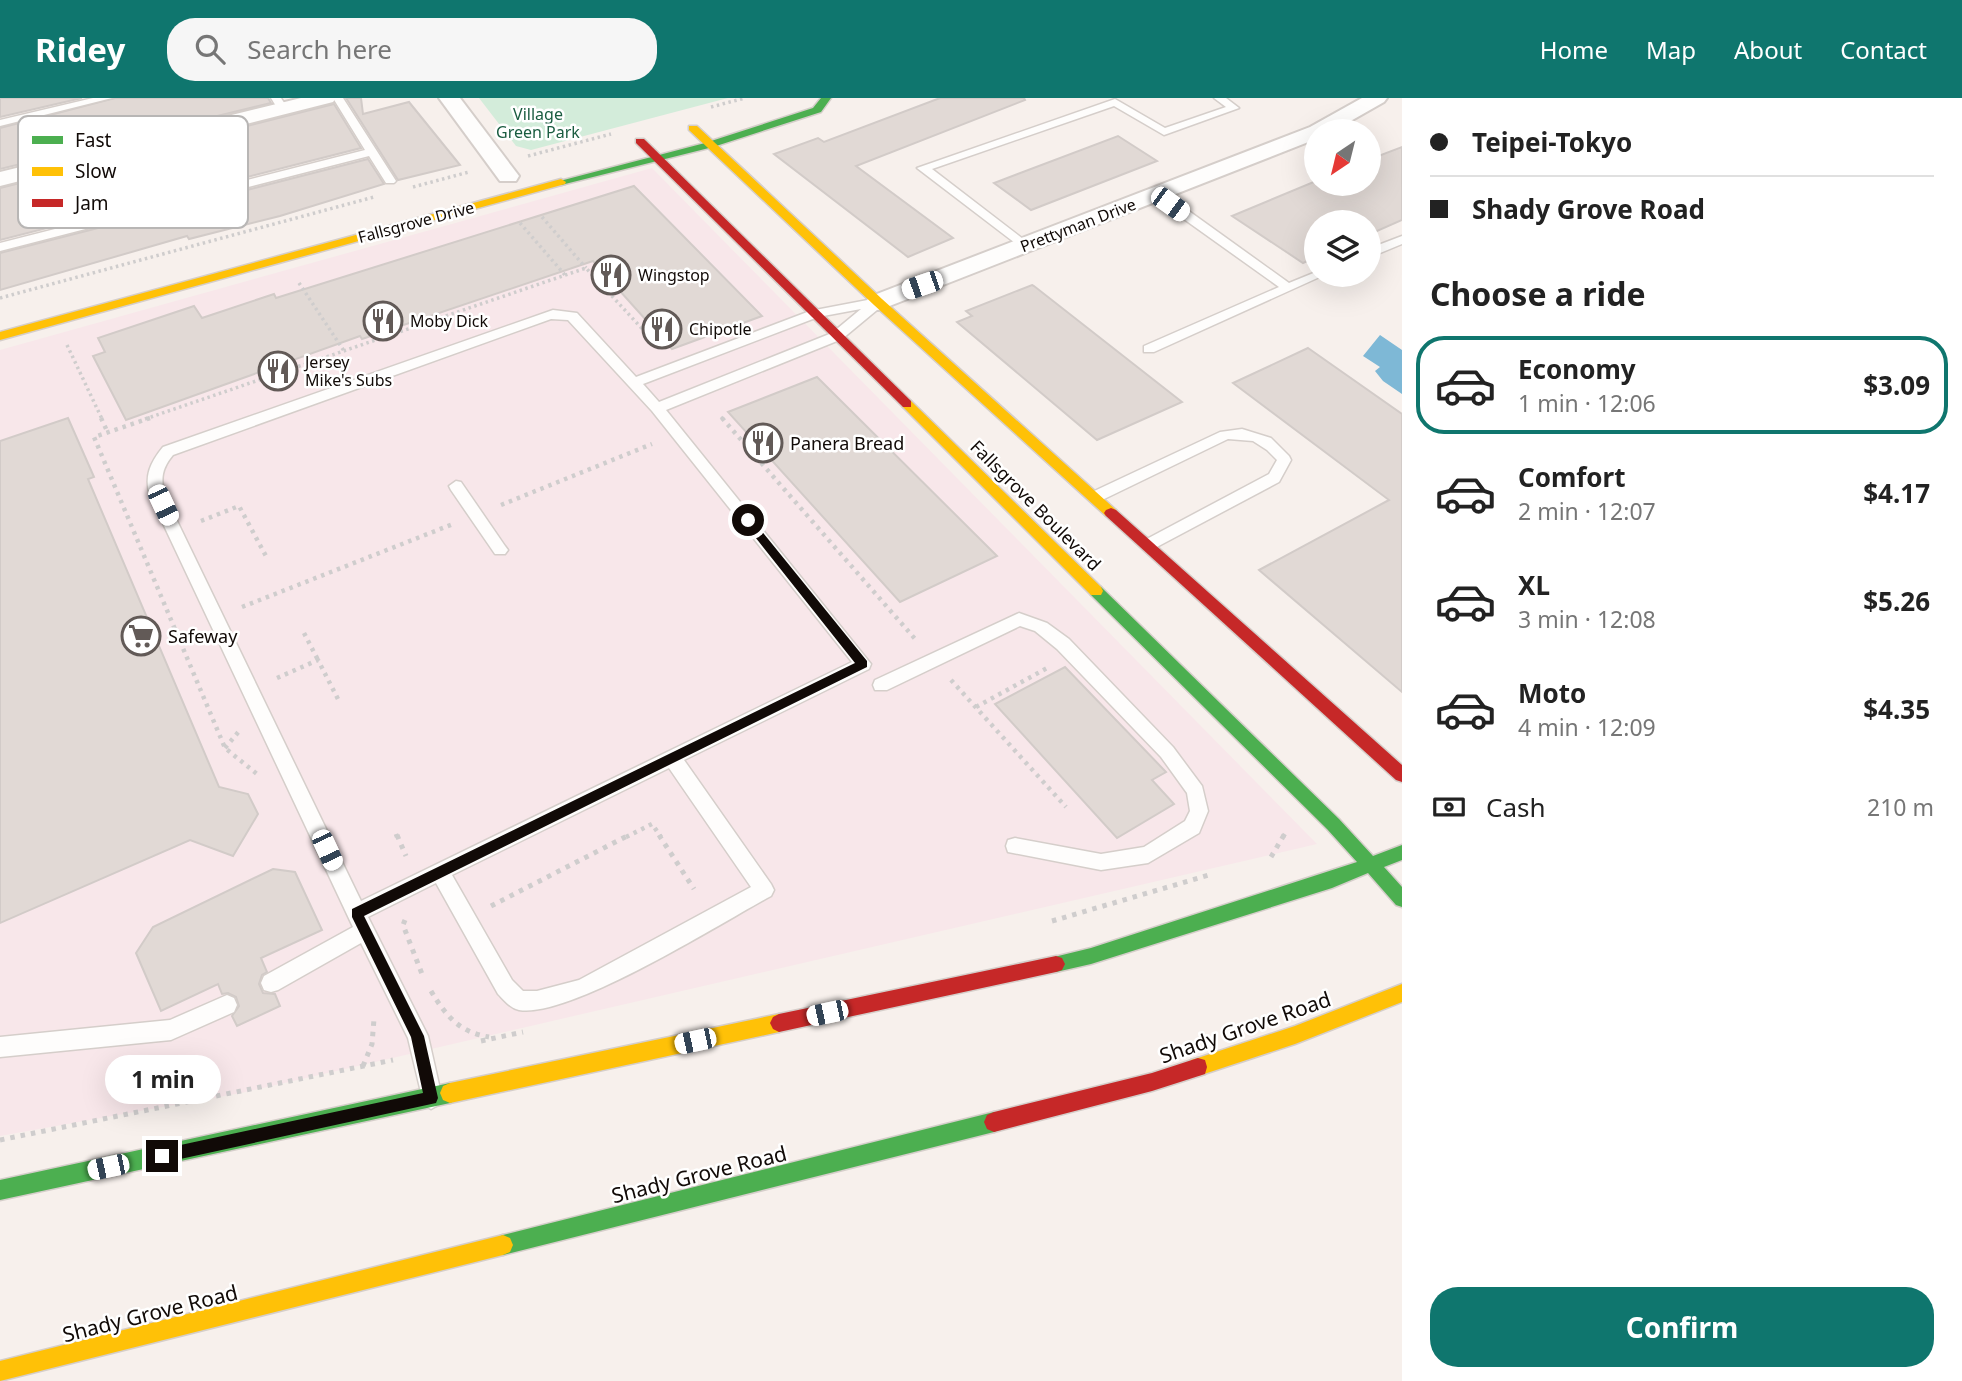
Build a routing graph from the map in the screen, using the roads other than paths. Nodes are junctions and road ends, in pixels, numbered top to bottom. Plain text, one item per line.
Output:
1 (107, 98) edge
2 (326, 98) edge
3 (338, 98) edge
4 (449, 98) edge
5 (826, 98) edge
6 (1219, 98) edge
7 (1377, 98) edge
8 (280, 103) edge
9 (30, 116) edge
10 (232, 116) edge
11 (18, 119) edge
12 (1340, 119) edge
13 (718, 121) dead end
14 (0, 123) edge
15 (1304, 137) edge
16 (641, 141) dead end
17 (709, 145) junction
18 (371, 152) junction
19 (656, 157) junction
20 (18, 174) edge
21 (509, 176) dead end
22 (0, 179) edge
23 (390, 181) dead end
24 (248, 183) edge
25 (1157, 194) junction
26 (74, 228) edge
27 (1402, 240) edge
28 (1023, 245) junction
29 (0, 247) edge
30 (1381, 249) edge
31 (1304, 280) edge
32 (1287, 287) junction
33 (878, 302) junction
34 (815, 314) junction
35 (0, 336) edge
36 (837, 336) junction
37 (1149, 349) dead end
38 (635, 382) junction
39 (657, 408) junction
40 (456, 486) dead end
41 (1095, 497) junction
42 (1148, 545) junction
43 (500, 550) dead end
44 (881, 685) dead end
45 (672, 758) junction
46 (1402, 775) edge
47 (1015, 846) dead end
48 (1402, 852) edge
49 (1372, 865) junction
50 (440, 872) junction
51 (1402, 899) edge
52 (361, 922) junction
53 (271, 983) dead end
54 (1402, 993) edge
55 (227, 1005) dead end
56 (0, 1047) edge
57 (431, 1098) junction
58 (0, 1191) edge
59 (0, 1372) edge

1 - 9 lane
2 - 8 street
3 - 18 lane
4 - 21 street
5 - 17 street, Fallsgrove Drive
6 - 28 lane
7 - 12 street, Prettyman Drive
8 - 10 street
11 - 14 lane
13 - 17 street
15 - 25 street, Prettyman Drive
16 - 19 street, Fallsgrove Boulevard
17 - 19 street, Fallsgrove Drive
17 - 33 street
18 - 23 lane
18 - 24 lane
19 - 34 street, Fallsgrove Boulevard
19 - 35 street, Fallsgrove Drive
20 - 22 street
25 - 28 street, Prettyman Drive
25 - 32 lane
26 - 29 lane
27 - 30 lane
28 - 33 street, Prettyman Drive
31 - 32 lane
32 - 37 lane
33 - 34 lane
33 - 36 lane
33 - 41 street
34 - 36 street, Fallsgrove Boulevard
34 - 38 lane
36 - 39 lane
36 - 49 street, Fallsgrove Boulevard
38 - 39 lane
38 - 52 lane
39 - 45 lane
40 - 43 lane
41 - 42 street
41 - 42 lane
42 - 46 street
44 - 47 lane
45 - 50 lane
45 - 50 lane
48 - 49 street
49 - 51 street, Fallsgrove Boulevard
49 - 57 street
50 - 52 lane
52 - 53 lane
52 - 57 lane
54 - 59 street, Shady Grove Road
55 - 56 lane
57 - 58 street

